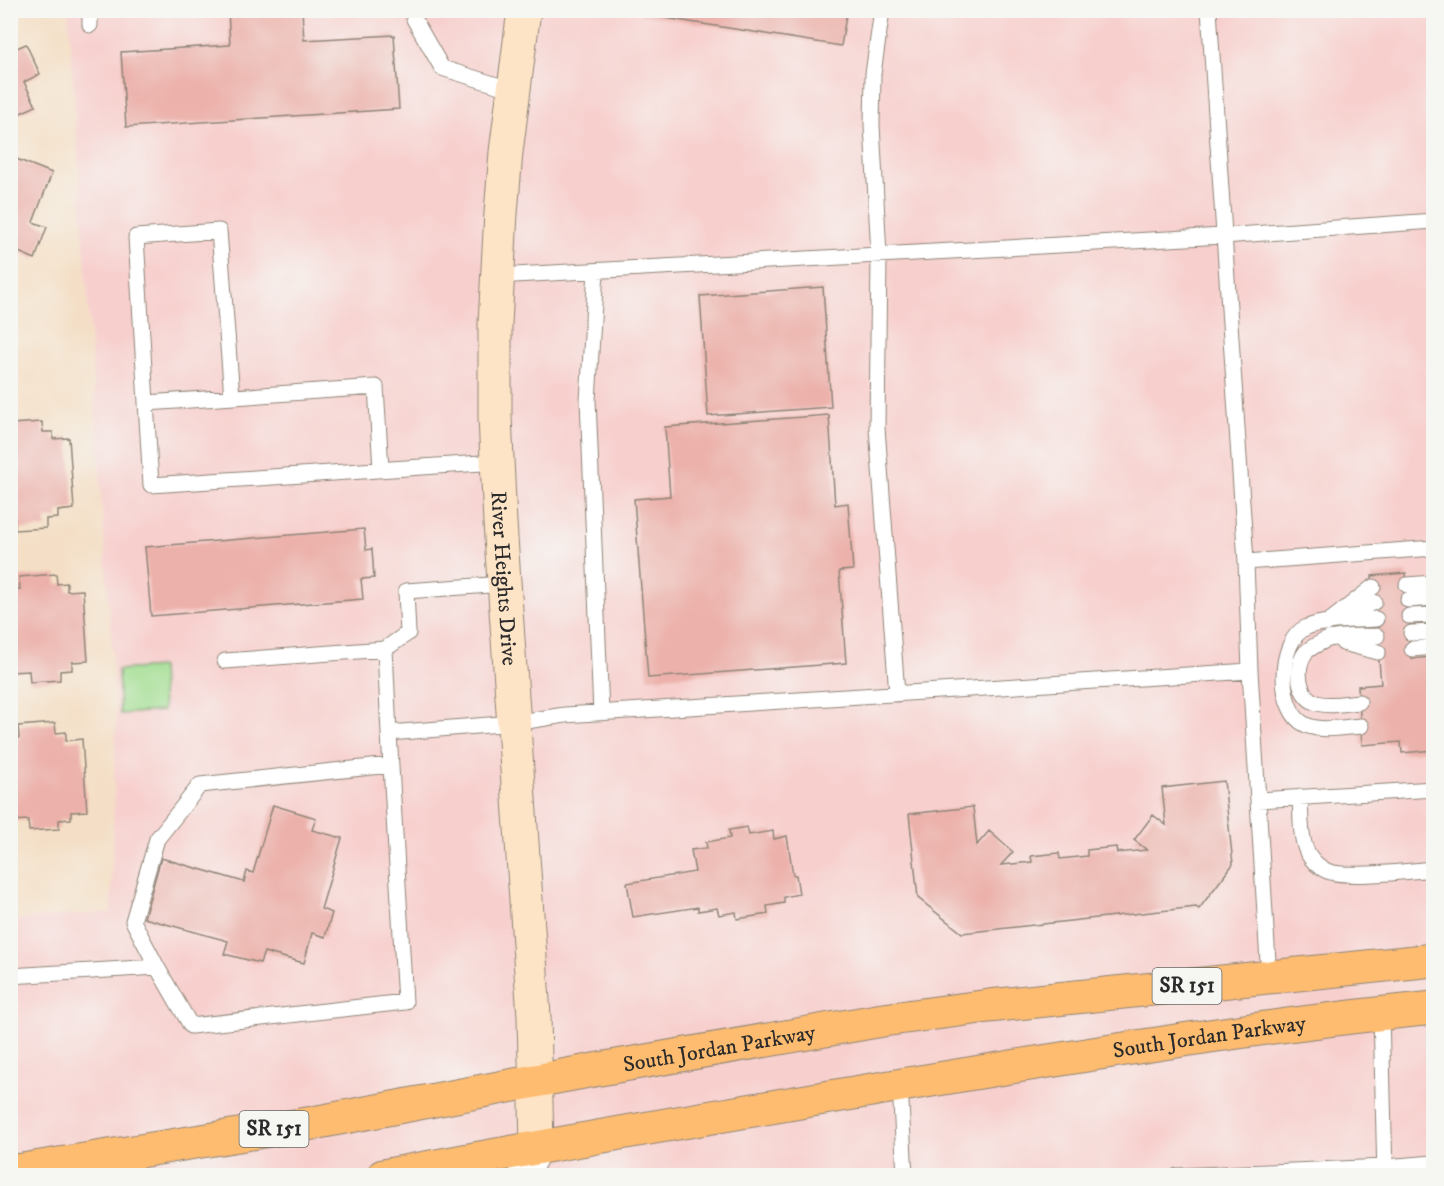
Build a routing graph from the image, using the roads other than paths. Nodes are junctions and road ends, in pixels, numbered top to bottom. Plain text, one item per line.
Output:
1 (415, 10) edge
2 (524, 10) edge
3 (882, 10) edge
4 (1209, 10) edge
5 (513, 90) junction
6 (1434, 221) edge
7 (1224, 236) junction
8 (879, 255) junction
9 (596, 271) junction
10 (498, 276) junction
11 (232, 397) junction
12 (147, 404) junction
13 (497, 462) junction
14 (381, 469) junction
15 (1434, 548) edge
16 (1246, 562) junction
17 (1434, 583) edge
18 (504, 584) junction
19 (1374, 595) dead end
20 (1434, 598) edge
21 (1434, 615) edge
22 (1409, 616) dead end
23 (1376, 619) dead end
24 (1327, 631) junction
25 (1434, 632) edge
26 (1377, 636) dead end
27 (1434, 647) edge
28 (385, 650) junction
29 (1378, 652) dead end
30 (225, 661) dead end
31 (1250, 671) junction
32 (897, 694) junction
33 (1359, 702) dead end
34 (601, 713) junction
35 (514, 723) junction
36 (1361, 726) dead end
37 (389, 733) junction
38 (391, 765) junction
39 (1434, 789) edge
40 (1300, 797) junction
41 (1258, 800) junction
42 (1434, 869) edge
43 (1434, 960) edge
44 (156, 967) junction
45 (10, 976) edge
46 (1269, 978) junction
47 (1434, 1008) edge
48 (1381, 1013) junction
49 (536, 1081) junction
50 (900, 1085) junction
51 (1434, 1163) edge
52 (536, 1166) edge
53 (1385, 1171) edge
54 (10, 1172) edge
55 (383, 1176) edge
56 (905, 1176) edge
57 (1177, 1176) edge

1 - 5 lane
2 - 5 street, River Heights Drive
3 - 8 lane
4 - 7 lane
5 - 10 street, River Heights Drive
6 - 7 lane
7 - 8 lane
7 - 16 lane
8 - 9 lane
8 - 32 lane
9 - 10 lane
9 - 34 lane
10 - 13 street, River Heights Drive
11 - 12 lane
11 - 12 lane
11 - 14 lane
12 - 14 lane
13 - 14 lane
13 - 18 street, River Heights Drive
15 - 16 lane
16 - 31 lane
17 - 20 lane
18 - 28 lane
18 - 35 street, River Heights Drive
19 - 24 lane
21 - 22 lane
23 - 24 lane
24 - 26 lane
24 - 29 lane
24 - 33 lane
24 - 36 lane
25 - 27 lane
28 - 30 lane
28 - 37 lane
31 - 32 lane
31 - 41 lane
32 - 34 lane
34 - 35 lane
35 - 37 lane
35 - 49 street, River Heights Drive
37 - 38 lane
38 - 44 lane
38 - 44 lane
39 - 40 lane
40 - 41 lane
40 - 42 lane
41 - 46 lane
43 - 46 main road, South Jordan Parkway / SR 151
44 - 45 lane
46 - 49 main road, South Jordan Parkway / SR 151
47 - 48 main road, South Jordan Parkway / SR 151
48 - 50 main road, South Jordan Parkway / SR 151
48 - 53 lane
49 - 52 street, River Heights Drive
49 - 54 main road, South Jordan Parkway / SR 151
50 - 52 main road, South Jordan Parkway / SR 151
50 - 56 lane
51 - 53 lane
52 - 55 main road, South Jordan Parkway / SR 151
53 - 57 lane

